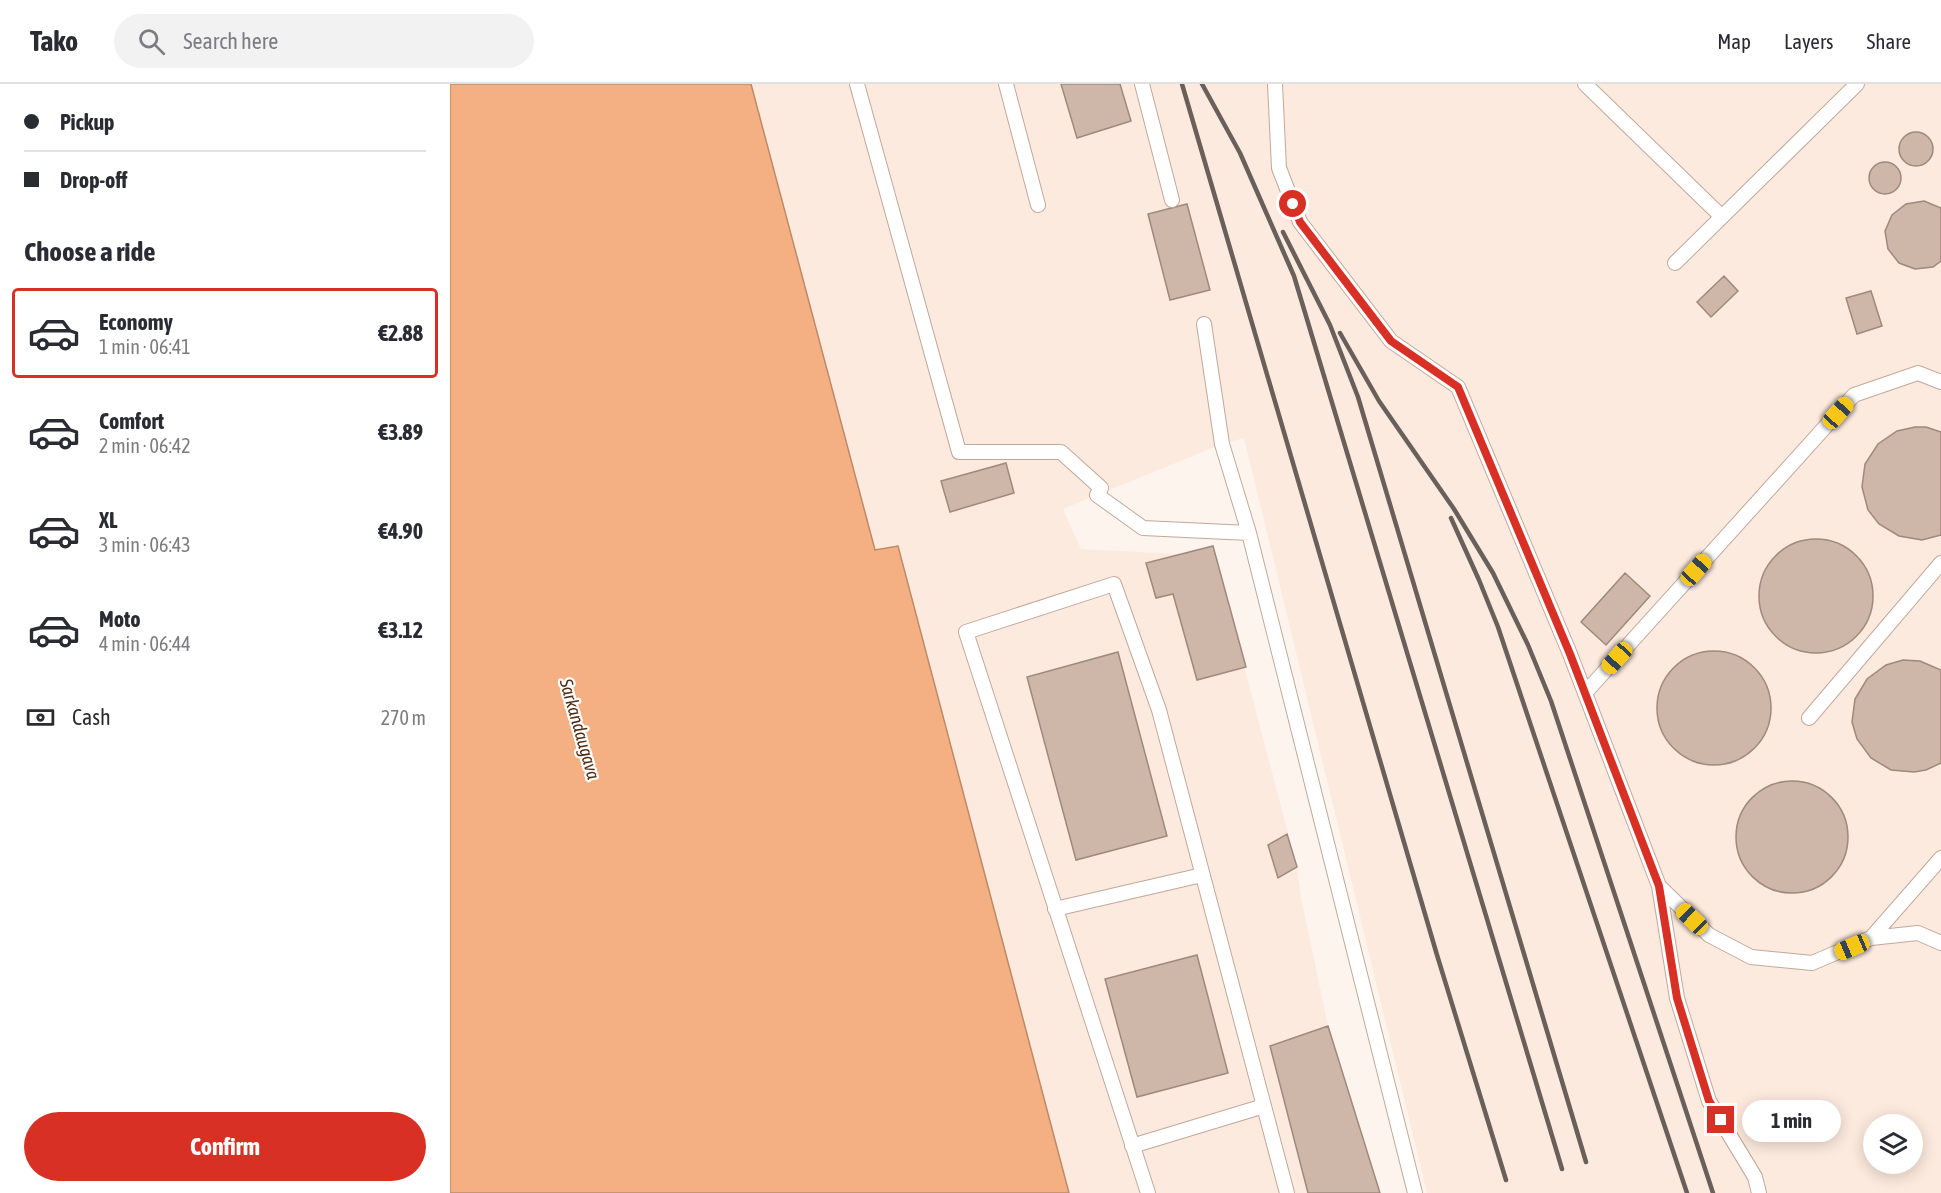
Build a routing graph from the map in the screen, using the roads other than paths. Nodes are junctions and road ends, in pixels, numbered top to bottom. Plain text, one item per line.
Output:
1 (857, 84) edge
2 (1006, 84) edge
3 (1142, 84) edge
4 (1275, 84) edge
5 (1857, 84) edge
6 (1588, 85) edge
7 (1172, 200) dead end
8 (1038, 205) dead end
9 (1721, 216) junction
10 (1675, 263) dead end
11 (1204, 324) dead end
12 (1941, 382) edge
13 (1249, 533) junction
14 (1941, 563) edge
15 (1585, 693) junction
16 (1809, 718) dead end
17 (1941, 858) edge
18 (1202, 875) junction
19 (1659, 886) junction
20 (1055, 909) junction
21 (1871, 938) junction
22 (1941, 943) edge
23 (1264, 1106) junction
24 (1132, 1146) junction
25 (1148, 1193) edge
26 (1287, 1193) edge
27 (1415, 1193) edge
28 (1759, 1193) edge

1 - 13 lane
2 - 8 lane
3 - 7 lane
4 - 15 lane
5 - 9 lane
6 - 9 lane
9 - 10 lane
11 - 13 lane
12 - 15 lane
13 - 27 lane
14 - 16 lane
15 - 19 lane
17 - 21 lane
18 - 20 lane
18 - 20 lane
18 - 23 lane
19 - 21 lane
19 - 28 lane
20 - 24 lane
21 - 22 lane
23 - 24 lane
23 - 26 lane
24 - 25 lane

